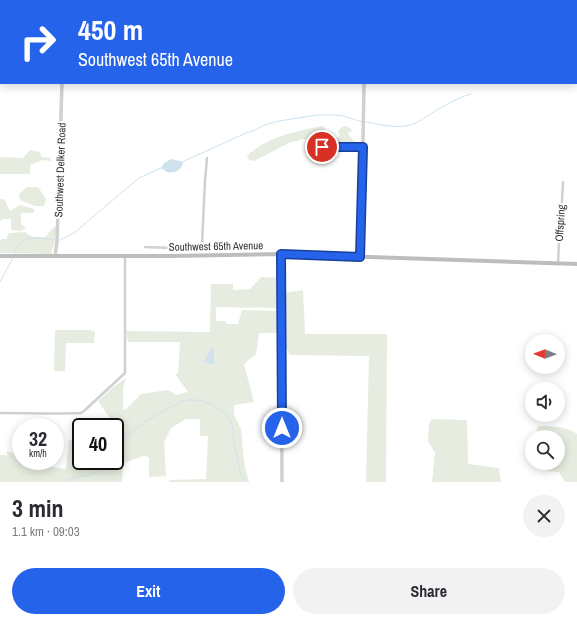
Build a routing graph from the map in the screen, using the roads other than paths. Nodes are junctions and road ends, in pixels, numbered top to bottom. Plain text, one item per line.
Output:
1 (62, 84) edge
2 (364, 84) edge
3 (309, 146) dead end
4 (363, 147) junction
5 (207, 158) dead end
6 (563, 182) dead end
7 (145, 247) dead end
8 (172, 248) junction
9 (281, 254) junction
10 (0, 256) edge
11 (55, 256) junction
12 (125, 256) junction
13 (172, 256) junction
14 (360, 257) junction
15 (558, 264) junction
16 (577, 264) edge
17 (0, 413) edge
18 (282, 482) edge

1 - 11 street, Southwest Delker Road
2 - 4 street
3 - 4 street
4 - 14 street
5 - 8 street
6 - 15 street, Offspring
7 - 8 street
8 - 13 street
9 - 13 main road, Southwest 65th Avenue
9 - 14 main road, Southwest 65th Avenue
9 - 18 street
10 - 11 main road, Southwest 65th Avenue
11 - 12 main road, Southwest 65th Avenue
12 - 13 main road, Southwest 65th Avenue
12 - 17 street
14 - 15 main road, Southwest 65th Avenue
15 - 16 main road, Southwest 65th Avenue

